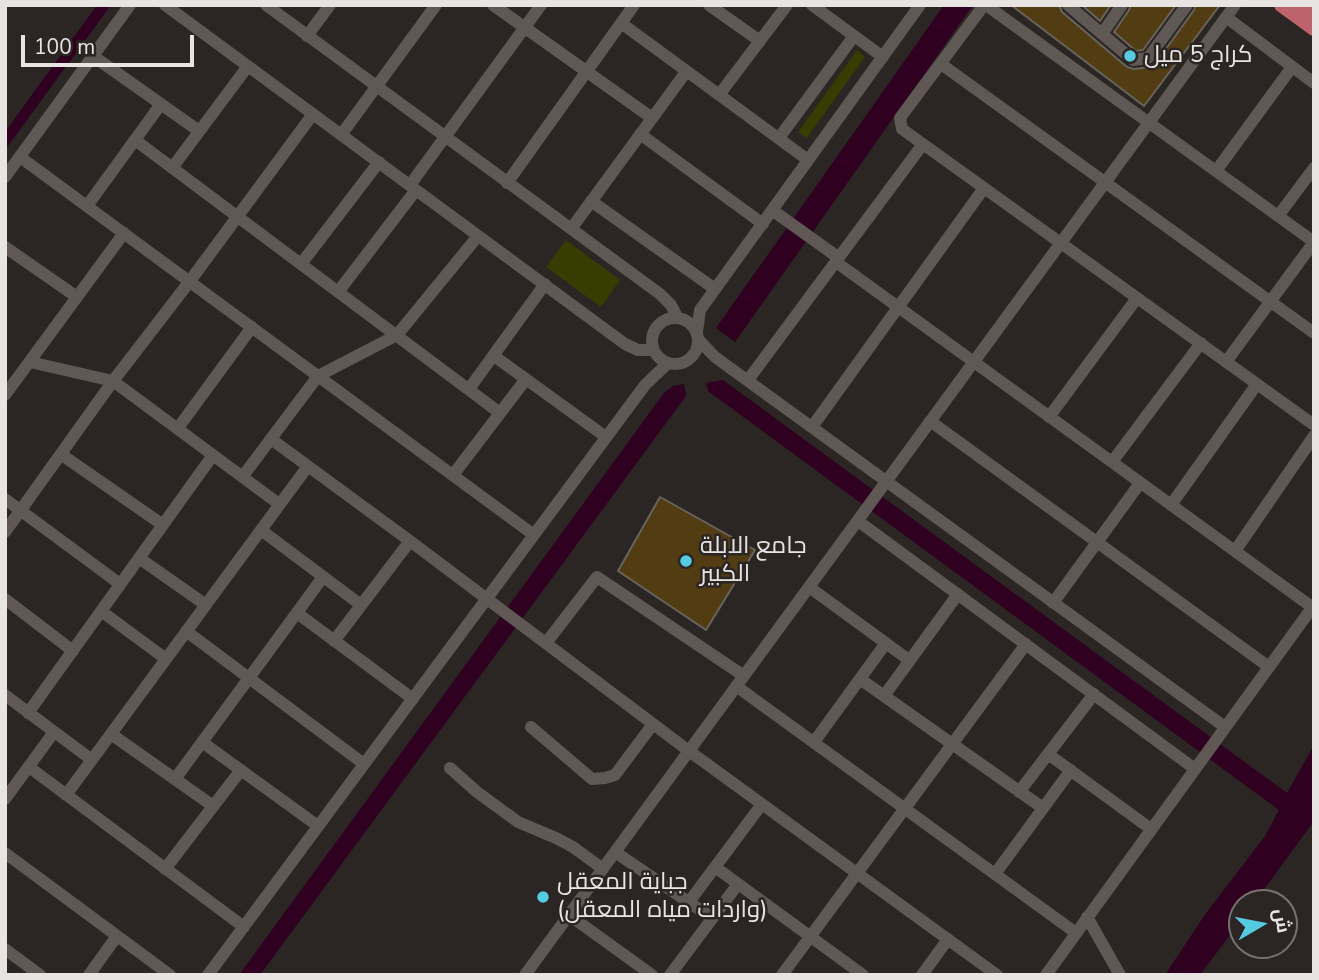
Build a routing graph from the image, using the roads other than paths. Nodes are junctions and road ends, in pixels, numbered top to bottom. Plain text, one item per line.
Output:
1 (130, 5) edge
2 (165, 5) edge
3 (266, 5) edge
4 (330, 5) edge
5 (436, 5) edge
6 (493, 5) edge
7 (541, 5) edge
8 (634, 5) edge
9 (709, 5) edge
10 (787, 5) edge
11 (812, 5) edge
12 (920, 5) edge
13 (985, 5) edge
14 (1068, 5) edge
15 (1122, 5) edge
16 (1187, 5) edge
17 (1235, 5) edge
18 (1281, 5) edge
19 (1300, 5) edge
20 (1314, 15) edge
21 (1226, 17) junction
22 (621, 23) junction
23 (524, 27) junction
24 (1314, 29) edge
25 (1102, 34) junction
26 (307, 36) junction
27 (854, 36) junction
28 (760, 41) junction
29 (93, 56) junction
30 (883, 57) junction
31 (941, 64) junction
32 (248, 66) junction
33 (1292, 67) junction
34 (586, 72) junction
35 (686, 72) junction
36 (1314, 83) edge
37 (376, 86) junction
38 (719, 95) junction
39 (161, 104) junction
40 (313, 114) junction
41 (652, 118) junction
42 (1149, 123) junction
43 (199, 131) junction
44 (640, 134) junction
45 (341, 135) junction
46 (445, 137) junction
47 (779, 138) junction
48 (135, 140) junction
49 (923, 144) junction
50 (20, 157) junction
51 (808, 160) junction
52 (379, 162) junction
53 (172, 168) junction
54 (1314, 168) edge
55 (1216, 171) junction
56 (5, 177) edge
57 (507, 183) junction
58 (1105, 183) junction
59 (413, 187) junction
60 (984, 188) junction
61 (591, 201) junction
62 (87, 206) junction
63 (772, 210) junction
64 (1278, 216) junction
65 (237, 217) junction
66 (763, 224) junction
67 (571, 229) junction
68 (124, 233) junction
69 (478, 236) junction
70 (1314, 242) edge
71 (1061, 243) junction
72 (7, 252) edge
73 (837, 260) junction
74 (301, 264) junction
75 (190, 281) junction
76 (545, 284) junction
77 (715, 289) junction
78 (338, 292) junction
79 (77, 297) junction
80 (1137, 298) junction
81 (1270, 302) junction
82 (898, 307) junction
83 (700, 310) junction
84 (679, 317) junction
85 (252, 327) junction
86 (1314, 333) edge
87 (397, 335) junction
88 (697, 336) junction
89 (1200, 343) junction
90 (494, 356) junction
91 (660, 357) junction
92 (715, 357) junction
93 (689, 360) junction
94 (30, 362) junction
95 (974, 362) junction
96 (1226, 362) junction
97 (318, 376) junction
98 (526, 379) junction
99 (748, 380) junction
100 (114, 381) junction
101 (1257, 384) junction
102 (469, 389) junction
103 (5, 395) edge
104 (500, 413) junction
105 (1049, 417) junction
106 (930, 421) junction
107 (1314, 425) edge
108 (812, 427) junction
109 (178, 428) junction
110 (1314, 436) edge
111 (606, 437) junction
112 (271, 439) junction
113 (62, 455) junction
114 (213, 455) junction
115 (1112, 462) junction
116 (308, 466) junction
117 (453, 475) junction
118 (243, 476) junction
119 (887, 481) junction
120 (1140, 483) junction
121 (5, 499) edge
122 (279, 503) junction
123 (1171, 505) junction
124 (21, 511) junction
125 (858, 521) junction
126 (163, 524) junction
127 (261, 530) junction
128 (5, 532) edge
129 (534, 535) junction
130 (410, 541) junction
131 (1097, 542) junction
132 (1235, 551) junction
133 (139, 558) junction
134 (323, 577) junction
135 (120, 584) junction
136 (809, 587) junction
137 (958, 594) junction
138 (487, 598) junction
139 (5, 600) edge
140 (1054, 603) junction
141 (206, 605) junction
142 (360, 605) junction
143 (1313, 606) edge
144 (101, 611) junction
145 (297, 614) junction
146 (186, 631) junction
147 (334, 640) junction
148 (546, 643) junction
149 (886, 643) junction
150 (1026, 645) junction
151 (72, 651) junction
152 (166, 659) junction
153 (909, 660) junction
154 (1269, 667) junction
155 (249, 679) junction
156 (860, 679) junction
157 (740, 681) junction
158 (1094, 694) junction
159 (5, 695) edge
160 (884, 696) junction
161 (413, 699) junction
162 (28, 713) junction
163 (653, 724) junction
164 (531, 727) dead end
165 (1225, 727) junction
166 (54, 732) junction
167 (111, 734) junction
168 (202, 742) junction
169 (814, 742) junction
170 (952, 744) junction
171 (689, 751) junction
172 (1048, 754) junction
173 (92, 760) junction
174 (364, 764) junction
175 (29, 767) junction
176 (450, 768) dead end
177 (1195, 769) junction
178 (241, 770) junction
179 (1071, 770) junction
180 (175, 779) junction
181 (1019, 792) junction
182 (66, 795) junction
183 (5, 799) edge
184 (762, 804) junction
185 (213, 806) junction
186 (905, 808) junction
187 (1043, 808) junction
188 (318, 826) junction
189 (1151, 829) junction
190 (615, 852) junction
191 (5, 853) edge
192 (715, 867) junction
193 (166, 869) junction
194 (603, 869) junction
195 (857, 873) junction
196 (995, 874) junction
197 (738, 884) junction
198 (689, 902) junction
199 (569, 915) junction
200 (1087, 917) junction
201 (712, 918) junction
202 (244, 927) junction
203 (1076, 933) junction
204 (117, 936) junction
205 (810, 936) junction
206 (948, 939) junction
207 (5, 949) edge
208 (36, 974) edge
209 (89, 975) edge
210 (170, 975) edge
211 (208, 975) edge
212 (525, 975) edge
213 (652, 975) edge
214 (670, 975) edge
215 (782, 975) edge
216 (863, 975) edge
217 (922, 975) edge
218 (997, 975) edge
219 (1047, 975) edge
220 (1120, 975) edge

1 - 29 street
2 - 32 street
3 - 26 street
4 - 26 street
5 - 37 street
6 - 23 street
7 - 23 street
8 - 22 street
9 - 28 street
10 - 28 street
11 - 27 street
12 - 30 street
13 - 31 street
13 - 42 street
14 - 25 street
15 - 25 street
16 - 25 street
17 - 21 street
18 - 24 main road
19 - 20 main road
21 - 33 street
21 - 42 street
22 - 34 street
22 - 35 street
23 - 34 street
23 - 46 street
26 - 37 street
27 - 30 street
27 - 47 street
28 - 38 street
29 - 39 street
29 - 50 street
30 - 51 street
31 - 49 street
31 - 58 street
32 - 40 street
32 - 43 street
33 - 36 street
33 - 55 street
34 - 41 street
34 - 57 street
35 - 38 street
35 - 41 street
37 - 45 street
37 - 46 street
38 - 47 street
39 - 43 street
39 - 48 street
40 - 45 street
40 - 65 street
41 - 44 street
42 - 55 street
42 - 58 street
43 - 53 street
44 - 61 street
44 - 66 street
45 - 52 street
46 - 57 street
46 - 59 street
47 - 51 street
48 - 53 street
48 - 62 street
49 - 60 street
49 - 73 street
50 - 56 street
50 - 62 street
51 - 63 street
52 - 59 street
52 - 74 street
53 - 65 street
54 - 64 street
55 - 64 street
57 - 67 street
58 - 71 street
58 - 81 street
59 - 69 street
59 - 78 street
60 - 71 street
60 - 82 street
61 - 67 street
61 - 77 street
62 - 68 street
63 - 66 street
63 - 73 street
64 - 70 street
65 - 74 street
65 - 75 street
66 - 77 street
67 - 84 street
68 - 75 street
68 - 79 street
69 - 76 street
69 - 87 street
70 - 81 street
71 - 80 street
71 - 95 street
72 - 79 street
73 - 82 street
73 - 99 street
74 - 78 street
75 - 85 street
75 - 100 street
76 - 90 street
76 - 91 street
77 - 83 street
78 - 87 street
79 - 94 street
80 - 89 street
80 - 105 street
81 - 86 street
81 - 96 street
82 - 95 street
82 - 108 street
83 - 84 street
83 - 88 street
84 - 88 street
84 - 91 street
85 - 97 street
85 - 109 street
87 - 97 street
87 - 102 street
88 - 92 street
88 - 93 street
89 - 96 street
89 - 115 street
90 - 98 street
90 - 102 street
91 - 93 street
91 - 111 street
92 - 93 street
92 - 99 street
94 - 100 street
94 - 103 street
95 - 105 street
95 - 106 street
96 - 101 street
97 - 112 street
97 - 117 street
98 - 104 street
98 - 111 street
99 - 108 street
100 - 109 street
100 - 113 street
101 - 107 street
101 - 123 street
102 - 104 street
104 - 117 street
105 - 115 street
106 - 119 street
106 - 131 street
108 - 119 street
109 - 114 street
110 - 132 street
111 - 129 street
112 - 116 street
112 - 118 street
113 - 124 street
113 - 126 street
114 - 118 street
114 - 126 street
115 - 120 street
116 - 122 street
116 - 130 street
117 - 129 street
118 - 122 street
119 - 125 street
119 - 140 street
120 - 123 street
120 - 131 street
121 - 124 street
122 - 127 street
123 - 132 street
124 - 128 street
124 - 135 street
125 - 136 street
125 - 137 street
126 - 133 street
127 - 134 street
127 - 141 street
129 - 138 street
130 - 138 street
130 - 142 street
131 - 140 street
131 - 154 street
132 - 143 street
133 - 135 street
133 - 141 street
134 - 142 street
134 - 145 street
135 - 144 street
136 - 149 street
136 - 157 street
137 - 150 street
137 - 153 street
138 - 148 street
138 - 161 street
139 - 151 street
140 - 165 street
141 - 146 street
142 - 147 street
143 - 154 street
144 - 151 street
144 - 152 street
145 - 147 street
145 - 155 street
146 - 152 street
146 - 155 street
147 - 161 street
148 - 157 street
148 - 163 street
149 - 153 street
149 - 156 street
150 - 158 street
150 - 170 street
151 - 162 street
152 - 167 street
153 - 160 street
154 - 165 street
155 - 168 street
155 - 174 street
156 - 160 street
156 - 169 street
157 - 169 street
157 - 171 street
158 - 172 street
158 - 177 street
159 - 162 street
160 - 170 street
161 - 174 street
162 - 166 street
163 - 164 street
163 - 171 street
165 - 177 street
166 - 173 street
166 - 175 street
167 - 173 street
167 - 180 street
168 - 178 street
168 - 180 street
169 - 186 street
170 - 181 street
170 - 186 street
171 - 184 street
171 - 190 street
172 - 179 street
172 - 181 street
173 - 182 street
174 - 188 street
175 - 182 street
175 - 183 street
176 - 194 street
177 - 189 street
178 - 185 street
178 - 188 street
179 - 187 street
179 - 189 street
180 - 185 street
181 - 187 street
182 - 193 street
184 - 192 street
184 - 195 street
185 - 193 street
186 - 195 street
186 - 196 street
187 - 196 street
188 - 202 street
189 - 200 street
190 - 194 street
190 - 198 street
191 - 204 street
192 - 197 street
192 - 198 street
193 - 202 street
194 - 199 street
195 - 205 street
195 - 206 street
196 - 203 street
197 - 201 street
197 - 205 street
198 - 201 street
199 - 212 street
199 - 213 street
200 - 203 street
200 - 220 street
201 - 214 street
202 - 211 street
203 - 219 street
204 - 209 street
204 - 210 street
205 - 215 street
205 - 216 street
206 - 217 street
206 - 218 street
207 - 208 street

